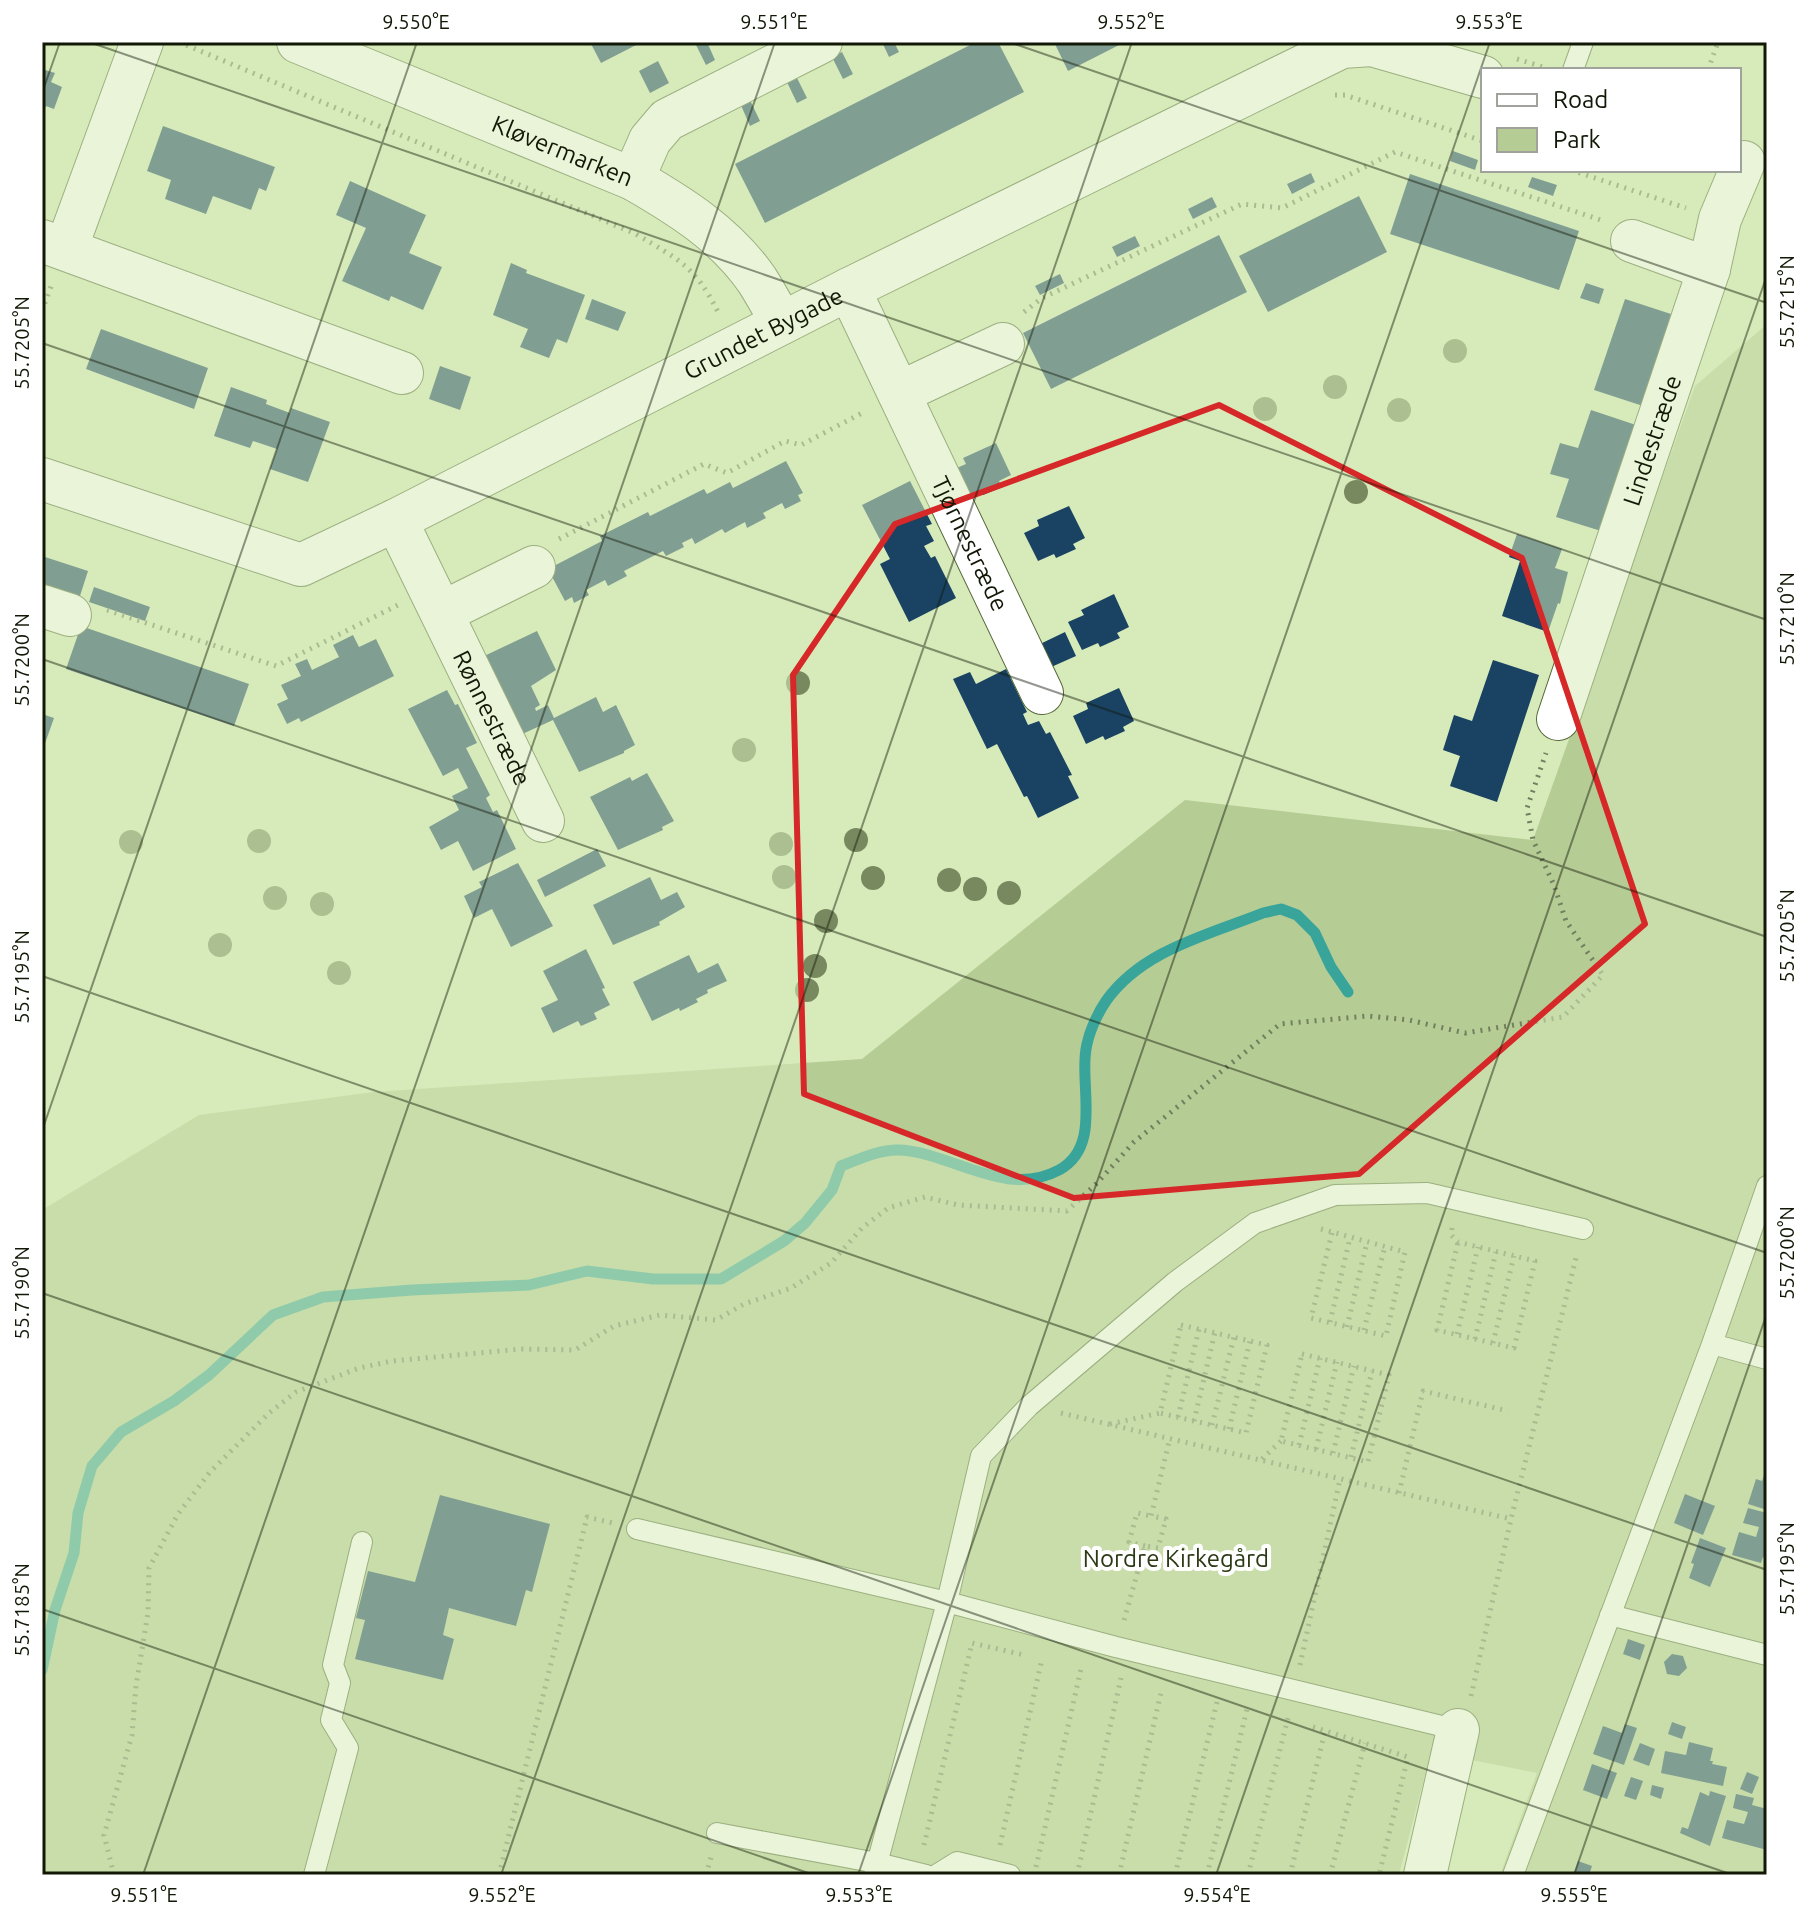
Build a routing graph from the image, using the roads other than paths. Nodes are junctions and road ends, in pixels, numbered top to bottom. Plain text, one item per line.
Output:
1 (142, 42) edge
2 (298, 42) edge
3 (821, 42) edge
4 (1583, 42) edge
5 (1574, 68) edge
6 (1481, 76) edge
7 (1750, 164) edge
8 (633, 179) junction
9 (1632, 241) road end
10 (54, 245) edge
11 (1709, 269) junction
12 (849, 289) junction
13 (782, 323) junction
14 (1003, 344) road end
15 (402, 373) dead end
16 (899, 393) junction
17 (42, 479) edge
18 (396, 520) junction
19 (534, 567) road end
20 (437, 600) junction
21 (1042, 693) dead end
22 (1558, 719) road end
23 (543, 821) dead end
24 (1767, 1186) edge
25 (1583, 1229) road end
26 (1712, 1344) junction
27 (1767, 1359) edge
28 (637, 1529) road end
29 (362, 1542) dead end
30 (947, 1602) junction
31 (1610, 1615) junction
32 (1767, 1655) edge
33 (1458, 1730) joint
34 (717, 1833) dead end
35 (876, 1869) edge
36 (1002, 1873) edge
37 (1519, 1874) edge
38 (314, 1875) edge
39 (926, 1875) edge
40 (936, 1875) edge
41 (1425, 1875) edge

1 - 10 street
2 - 8 street, Kløvermarken
3 - 8 street
4 - 5 lane
6 - 12 street, Grundet Bygade
7 - 11 street, Lindestræde
8 - 13 street, Kløvermarken
9 - 11 street
10 - 15 street
11 - 22 street, Lindestræde
12 - 13 street, Grundet Bygade
12 - 16 street, Tjørnestræde
13 - 18 street, Grundet Bygade
14 - 16 street
16 - 21 street, Tjørnestræde
17 - 18 street, Grundet Bygade
18 - 20 street, Rønnestræde
19 - 20 street
20 - 23 street, Rønnestræde
24 - 26 lane
25 - 30 lane
26 - 27 lane
26 - 31 lane
28 - 30 lane
29 - 38 lane
30 - 33 lane
30 - 35 lane
31 - 32 lane
31 - 37 lane
33 - 41 street
34 - 35 lane
35 - 39 lane
36 - 40 lane

